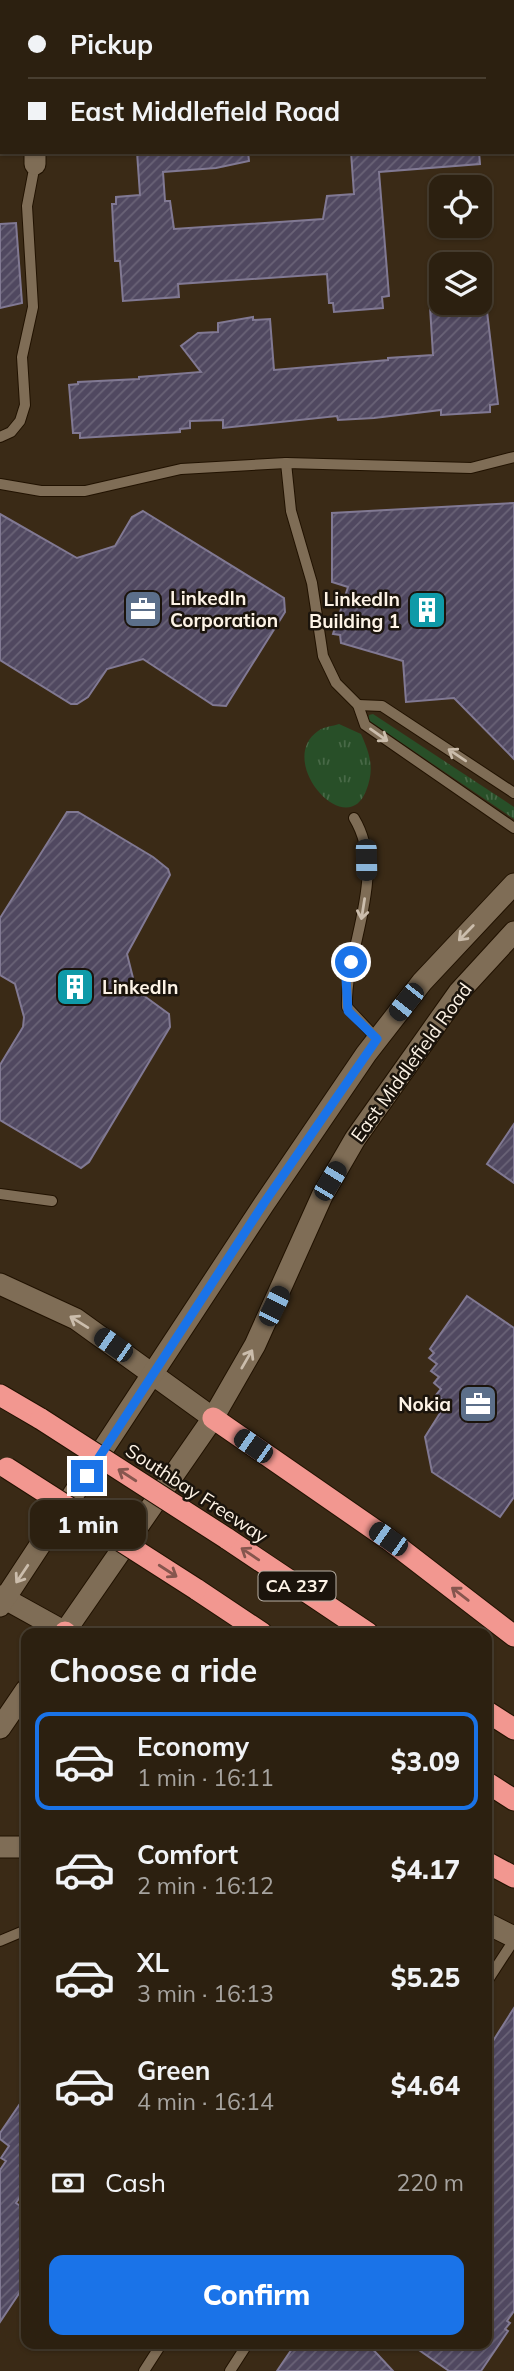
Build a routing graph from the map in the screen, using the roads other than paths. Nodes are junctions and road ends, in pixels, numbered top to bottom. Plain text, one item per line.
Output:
1 (35, 158) edge
2 (0, 437) edge
3 (514, 457) edge
4 (286, 463) junction
5 (0, 484) edge
6 (358, 705) junction
7 (514, 793) edge
8 (354, 818) dead end
9 (514, 828) edge
10 (514, 884) edge
11 (514, 932) edge
12 (377, 1039) junction
13 (0, 1194) edge
14 (52, 1201) dead end
15 (0, 1284) edge
16 (155, 1375) junction
17 (0, 1395) edge
18 (213, 1418) junction
19 (4, 1466) edge
20 (2, 1600) edge
21 (57, 1628) edge
22 (68, 1628) edge
23 (254, 1628) edge
24 (361, 1628) edge
25 (514, 1636) edge
26 (21, 1697) edge
27 (492, 1715) edge
28 (0, 1728) edge
29 (514, 1730) edge
30 (492, 1786) edge
31 (514, 1800) edge
32 (0, 1847) edge
33 (21, 1847) edge
34 (492, 1865) edge
35 (514, 1877) edge
36 (492, 1926) edge
37 (21, 1932) edge
38 (514, 1938) edge
39 (0, 1941) edge
40 (492, 1973) edge
41 (158, 2349) edge
42 (244, 2349) edge
43 (144, 2371) edge
44 (230, 2371) edge

1 - 2 lane
3 - 4 lane
4 - 5 lane
4 - 6 lane
7 -> 6 lane
6 -> 9 lane
8 -> 12 lane
10 -> 12 main road, East Middlefield Road
18 -> 11 main road, East Middlefield Road
12 - 16 main road, East Middlefield Road
13 - 14 lane
16 -> 15 main road
16 - 18 main road
16 -> 20 main road, East Middlefield Road
24 -> 17 highway, Southbay Freeway / CA 237, bridge
18 - 22 main road, East Middlefield Road
25 -> 18 highway
19 -> 23 highway, CA 237, bridge
20 - 21 main road
26 - 28 main road
27 - 29 highway
30 - 31 highway
32 - 33 main road
34 - 35 highway
36 - 38 main road
37 - 39 lane
38 - 40 lane
41 - 43 lane
42 - 44 lane

